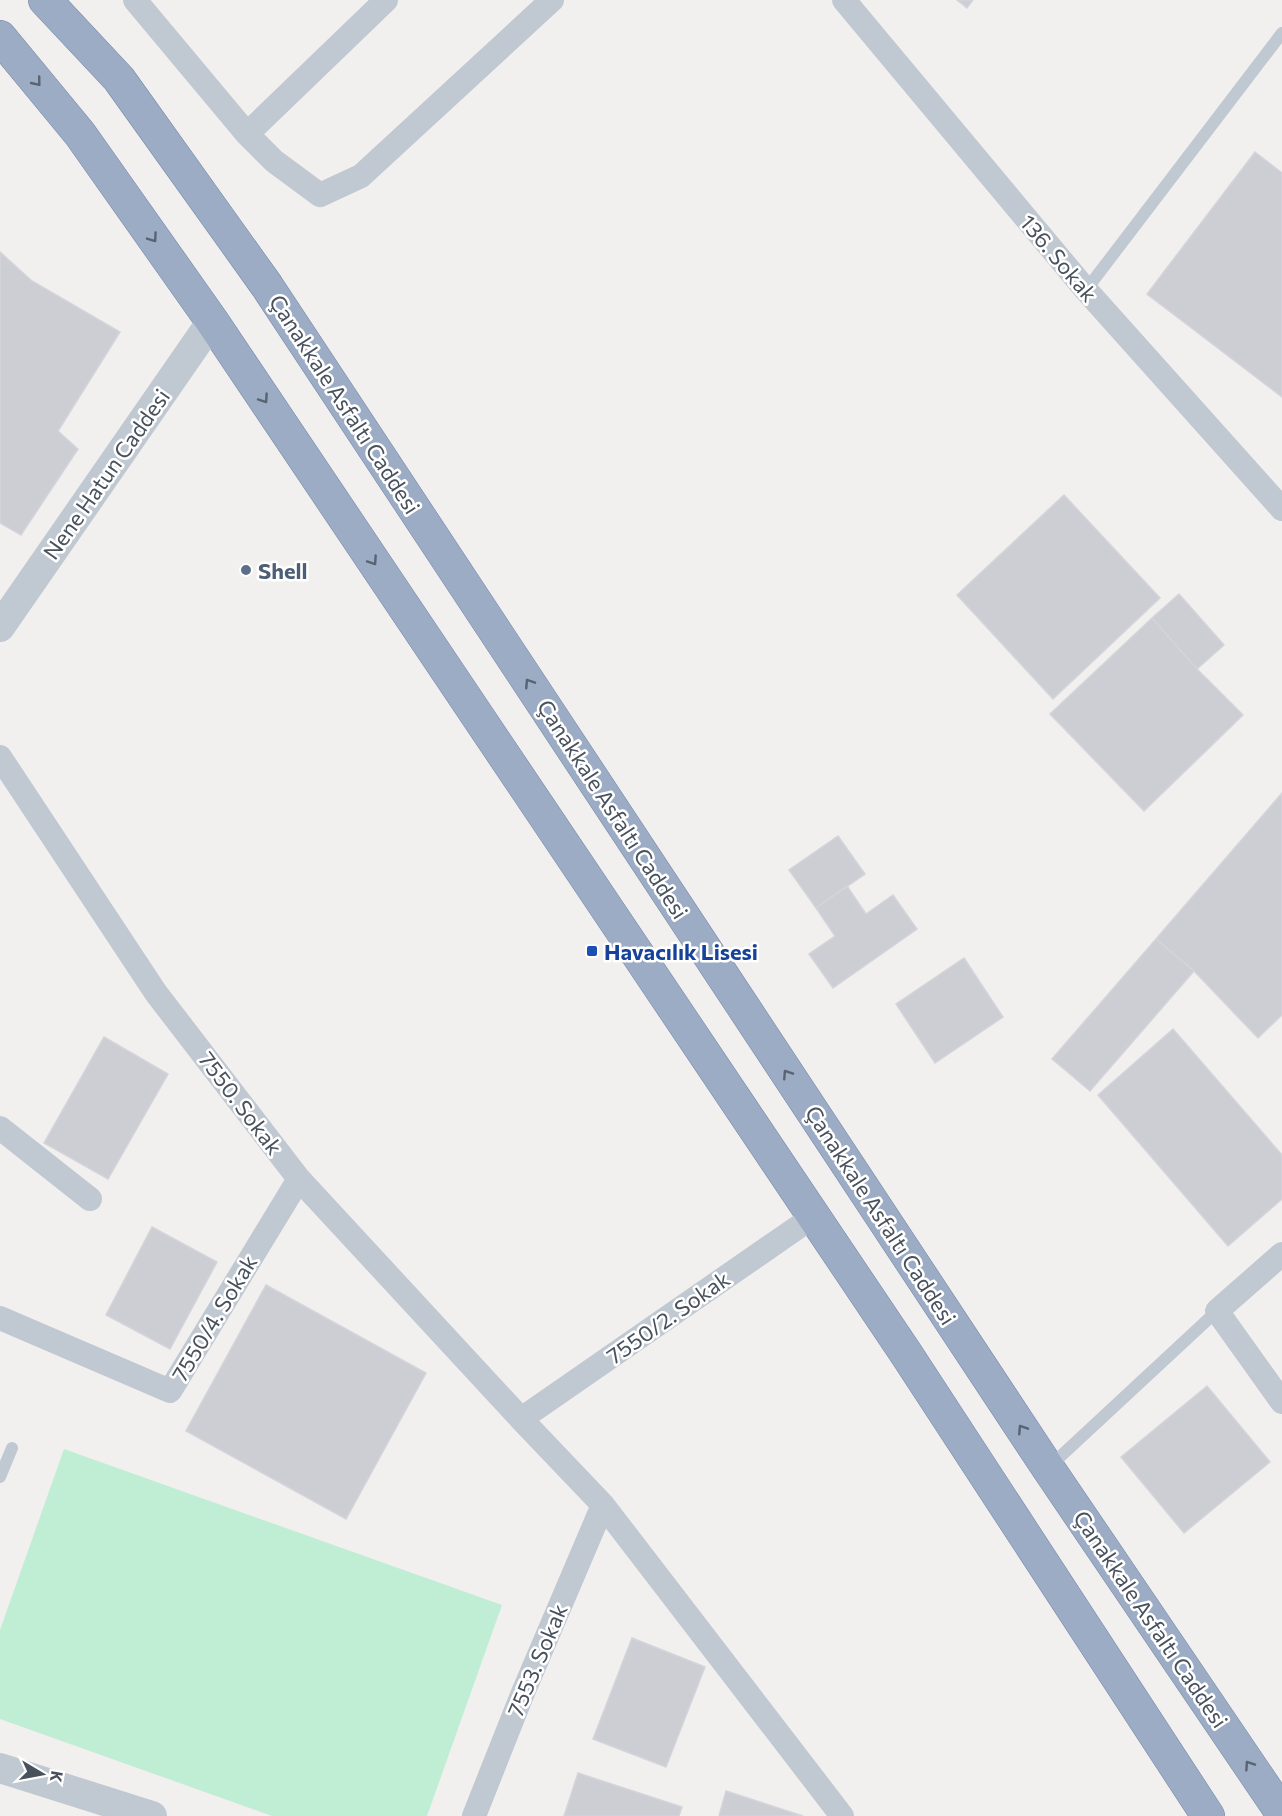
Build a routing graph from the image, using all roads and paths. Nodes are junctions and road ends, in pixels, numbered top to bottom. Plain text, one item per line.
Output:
1 (45, 0) edge
2 (386, 0) edge
3 (552, 0) edge
4 (844, 0) edge
5 (139, 1) edge
6 (1282, 33) edge
7 (0, 37) edge
8 (247, 134) junction
9 (1086, 290) junction
10 (212, 321) junction
11 (1282, 509) edge
12 (0, 627) edge
13 (0, 757) edge
14 (0, 1128) edge
15 (299, 1179) junction
16 (90, 1199) dead end
17 (814, 1216) junction
18 (1282, 1254) edge
19 (1216, 1311) junction
20 (0, 1318) edge
21 (1282, 1402) edge
22 (521, 1419) junction
23 (12, 1448) dead end
24 (1048, 1468) junction
25 (0, 1477) edge
26 (603, 1505) junction
27 (0, 1768) edge
28 (1282, 1813) edge
29 (1204, 1815) edge
30 (152, 1816) edge
31 (474, 1816) edge
32 (842, 1816) edge

24 -> 1 highway, Çanakkale Asfaltı Caddesi
2 - 8 street
3 - 8 street
4 - 9 street, 136. Sokak
5 - 8 street
6 - 9 lane
7 -> 10 highway
9 - 11 street, 136. Sokak
10 - 12 street, Nene Hatun Caddesi
10 -> 17 highway
13 - 15 street, 7550. Sokak
14 - 16 street
15 - 20 street, 7550/4. Sokak
15 - 22 street, 7550. Sokak
17 - 22 street, 7550/2. Sokak
17 - 29 highway
18 - 19 street
19 - 21 street
19 - 24 lane
22 - 26 street, 7550. Sokak
23 - 25 lane
28 -> 24 highway, Çanakkale Asfaltı Caddesi
26 - 31 street, 7553. Sokak
26 - 32 street, 7550. Sokak
27 - 30 street

